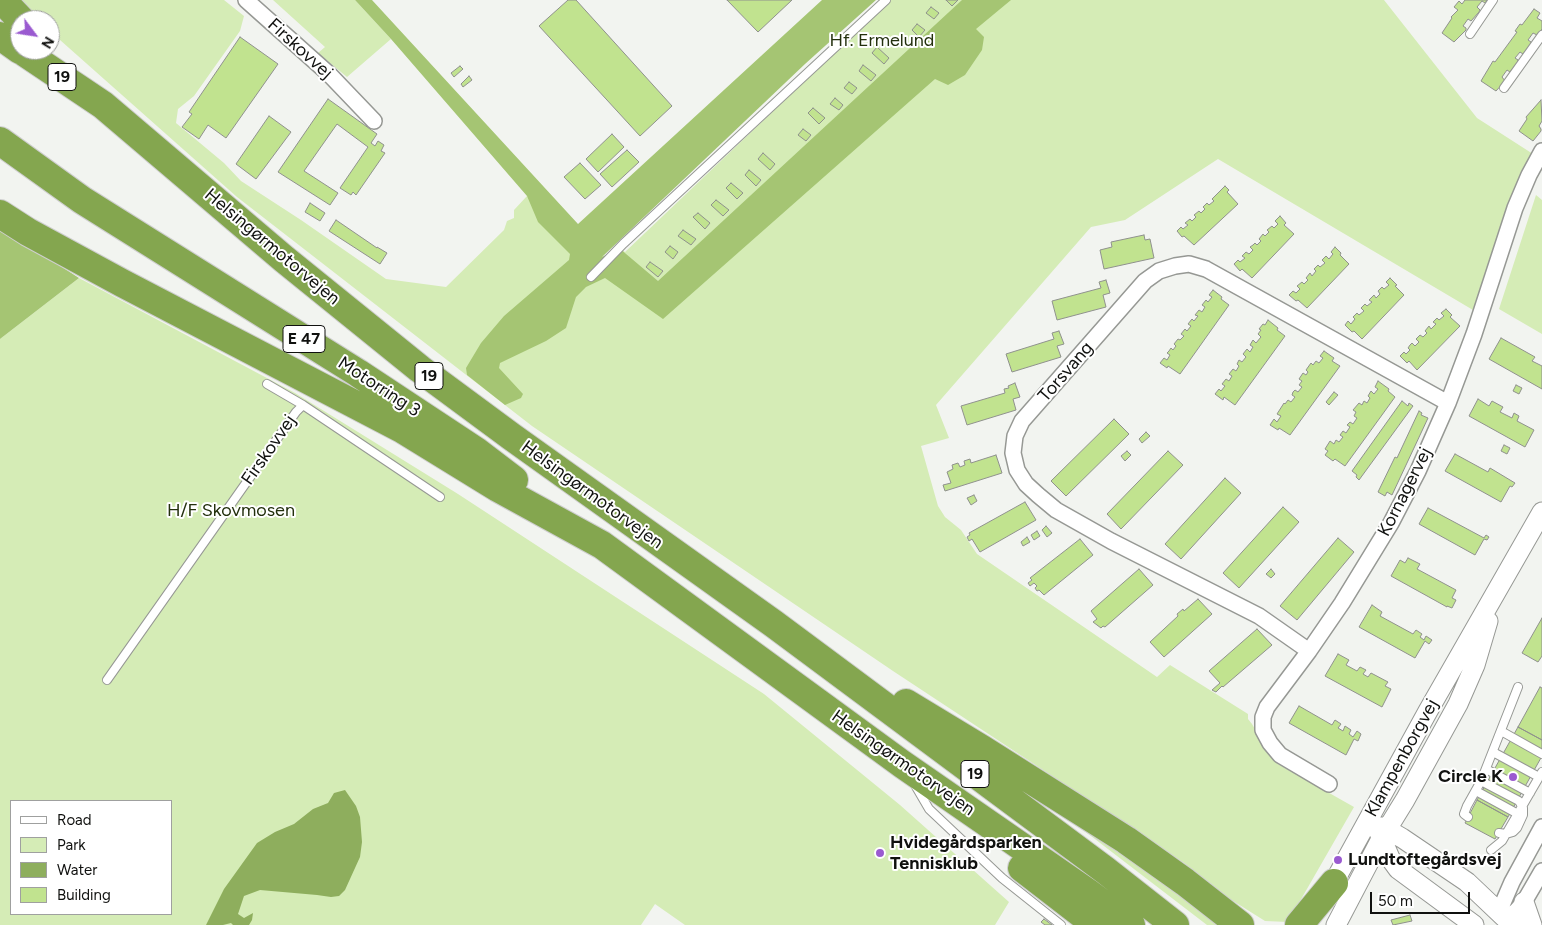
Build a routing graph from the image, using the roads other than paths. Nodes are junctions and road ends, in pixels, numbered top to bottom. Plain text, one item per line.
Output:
1 (2, 0) edge
2 (246, 0) edge
3 (886, 0) edge
4 (1493, 0) edge
5 (12, 10) edge
6 (0, 14) edge
7 (10, 23) edge
8 (1470, 34) dead end
9 (1542, 35) edge
10 (35, 60) edge
11 (52, 60) edge
12 (60, 60) edge
13 (1504, 88) dead end
14 (103, 105) junction
15 (374, 121) dead end
16 (0, 141) edge
17 (1542, 151) edge
18 (0, 214) edge
19 (591, 277) dead end
20 (267, 384) dead end
21 (1448, 403) junction
22 (303, 405) junction
23 (440, 497) dead end
24 (1542, 512) edge
25 (602, 545) junction
26 (1496, 593) junction
27 (774, 624) junction
28 (1309, 651) junction
29 (107, 680) dead end
30 (1518, 687) dead end
31 (1501, 731) junction
32 (1493, 752) junction
33 (1542, 754) edge
34 (902, 764) junction
35 (1486, 769) junction
36 (1540, 774) edge
37 (1481, 781) junction
38 (1329, 784) dead end
39 (1476, 791) junction
40 (1530, 793) junction
41 (1522, 806) junction
42 (1518, 814) junction
43 (1468, 817) dead end
44 (1542, 828) edge
45 (1376, 832) junction
46 (1502, 834) junction
47 (1491, 850) dead end
48 (1398, 869) junction
49 (1542, 871) edge
50 (1334, 883) junction
51 (1420, 886) junction
52 (1524, 902) junction
53 (1232, 918) edge
54 (1503, 920) edge
55 (1337, 923) edge
56 (1061, 925) edge
57 (1096, 925) edge
58 (1130, 925) edge
59 (1175, 925) edge
60 (1252, 925) edge
61 (1299, 925) edge
62 (1310, 925) edge
63 (1474, 925) edge
64 (1532, 925) edge

1 - 5 highway
2 - 15 street, Firskovvej
3 - 19 lane
4 - 8 lane
6 - 7 highway
9 - 13 lane
10 - 14 highway, Helsingørmotorvejen / 19
11 - 14 highway
12 - 14 highway
14 - 27 highway, Helsingørmotorvejen / 19
16 - 25 highway, Motorring 3 / E 47
17 - 21 street, Kornagervej
18 - 25 highway, Helsingørmotorvejen / 19
20 - 22 lane
21 - 28 street, Kornagervej
21 - 28 street, Torsvang
22 - 23 lane, Firskovvej
22 - 29 lane, Firskovvej
24 - 26 street, Klampenborgvej
25 - 34 highway, Helsingørmotorvejen / 19
26 - 45 street, Klampenborgvej
26 - 45 street, Klampenborgvej
27 - 53 highway
27 - 59 highway, Helsingørmotorvejen / 19
28 - 38 street, Kornagervej
30 - 31 lane
31 - 32 lane
31 - 33 lane
32 - 35 lane
32 - 36 lane
34 - 56 lane
34 - 57 highway
34 - 58 highway, Helsingørmotorvejen / 19
35 - 37 lane
35 - 40 lane
36 - 40 lane
37 - 39 lane
37 - 41 lane
39 - 42 lane
39 - 43 lane
40 - 41 lane
41 - 42 lane
41 - 46 lane
42 - 46 lane
44 - 54 street
45 - 48 street
45 - 50 street, Klampenborgvej
45 - 54 street
45 - 55 street, Klampenborgvej
46 - 47 lane
48 - 51 street
48 - 55 street
49 - 52 street
50 - 61 highway
50 - 62 street, Klampenborgvej
51 - 54 street
51 - 63 street
52 - 54 street
52 - 64 street
53 - 60 highway

